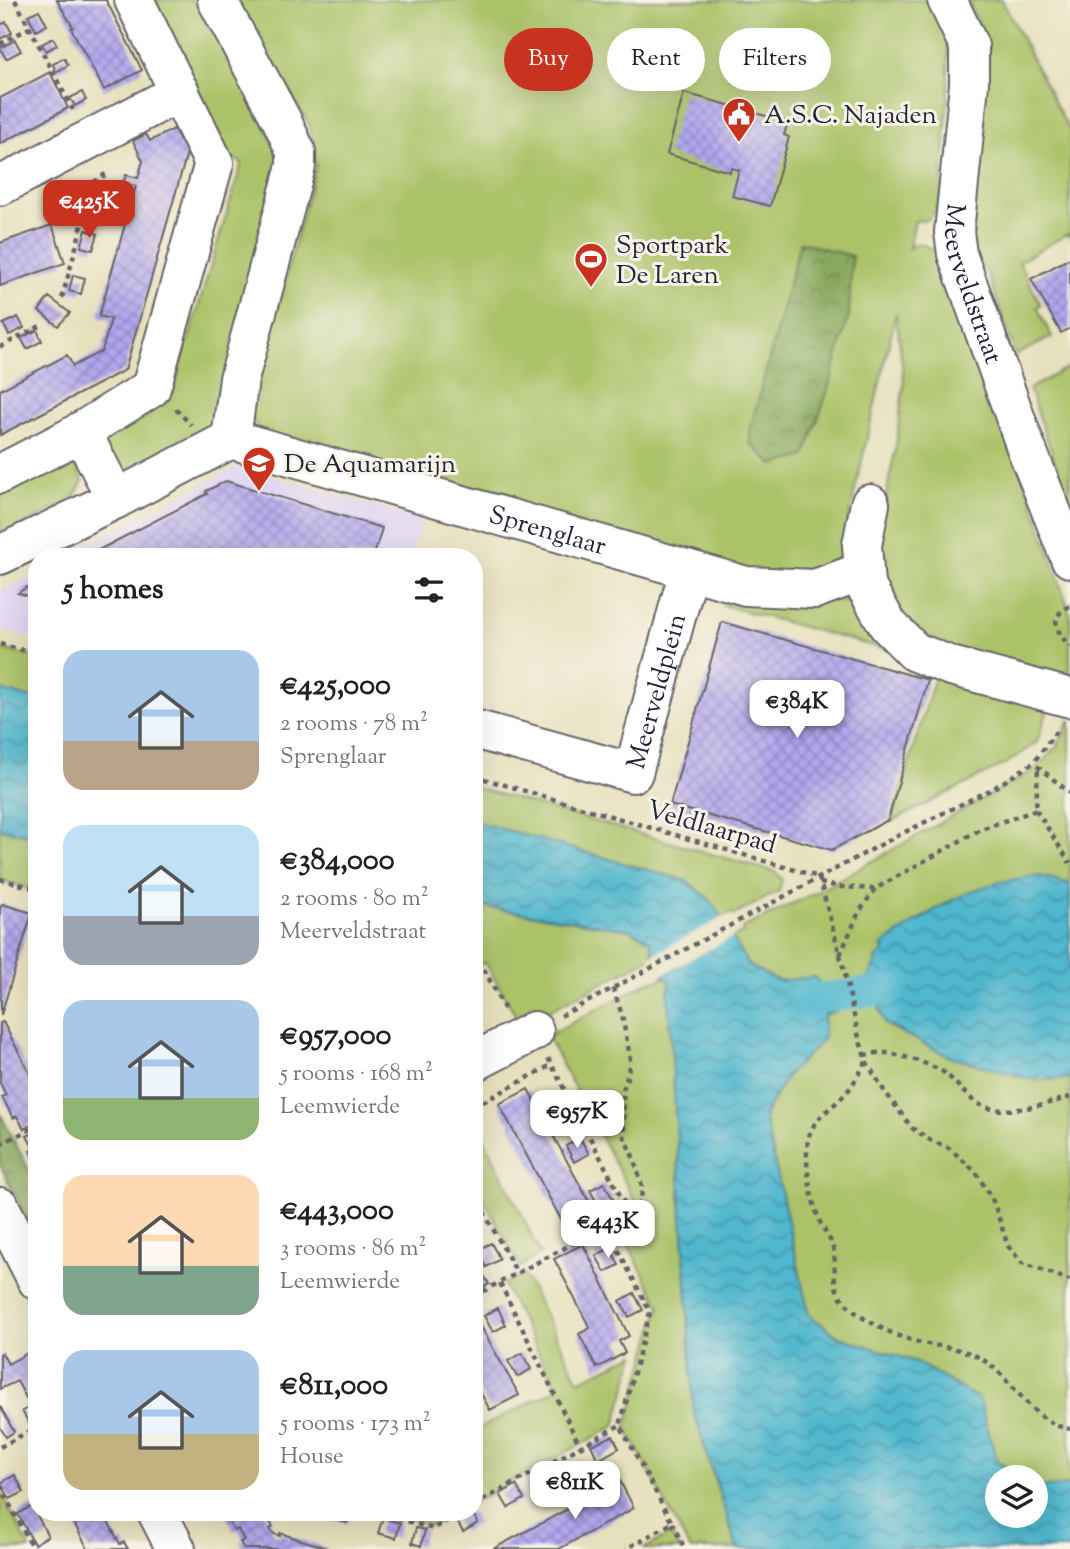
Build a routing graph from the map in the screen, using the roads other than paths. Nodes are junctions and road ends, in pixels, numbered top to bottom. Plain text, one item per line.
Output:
1 (134, 0) edge
2 (217, 0) edge
3 (947, 0) edge
4 (180, 93) junction
5 (0, 186) edge
6 (81, 431) junction
7 (220, 445) junction
8 (0, 474) edge
9 (116, 499) junction
10 (870, 504) dead end
11 (0, 555) edge
12 (1070, 558) edge
13 (689, 570) junction
14 (864, 571) junction
15 (1069, 698) edge
16 (483, 731) edge
17 (527, 1035) road end
18 (483, 1051) edge
19 (0, 1207) edge
20 (28, 1262) edge
21 (162, 1521) edge
22 (176, 1549) edge

1 - 4 street
2 - 7 street
3 - 12 street, Meerveldstraat
4 - 5 street
4 - 6 street
6 - 8 street
6 - 9 street
7 - 9 street
7 - 13 street, Sprenglaar
9 - 11 street
10 - 14 street
13 - 14 street, Sprenglaar
13 - 16 street, Meerveldplein
14 - 15 street
17 - 18 street
19 - 20 street
21 - 22 street

